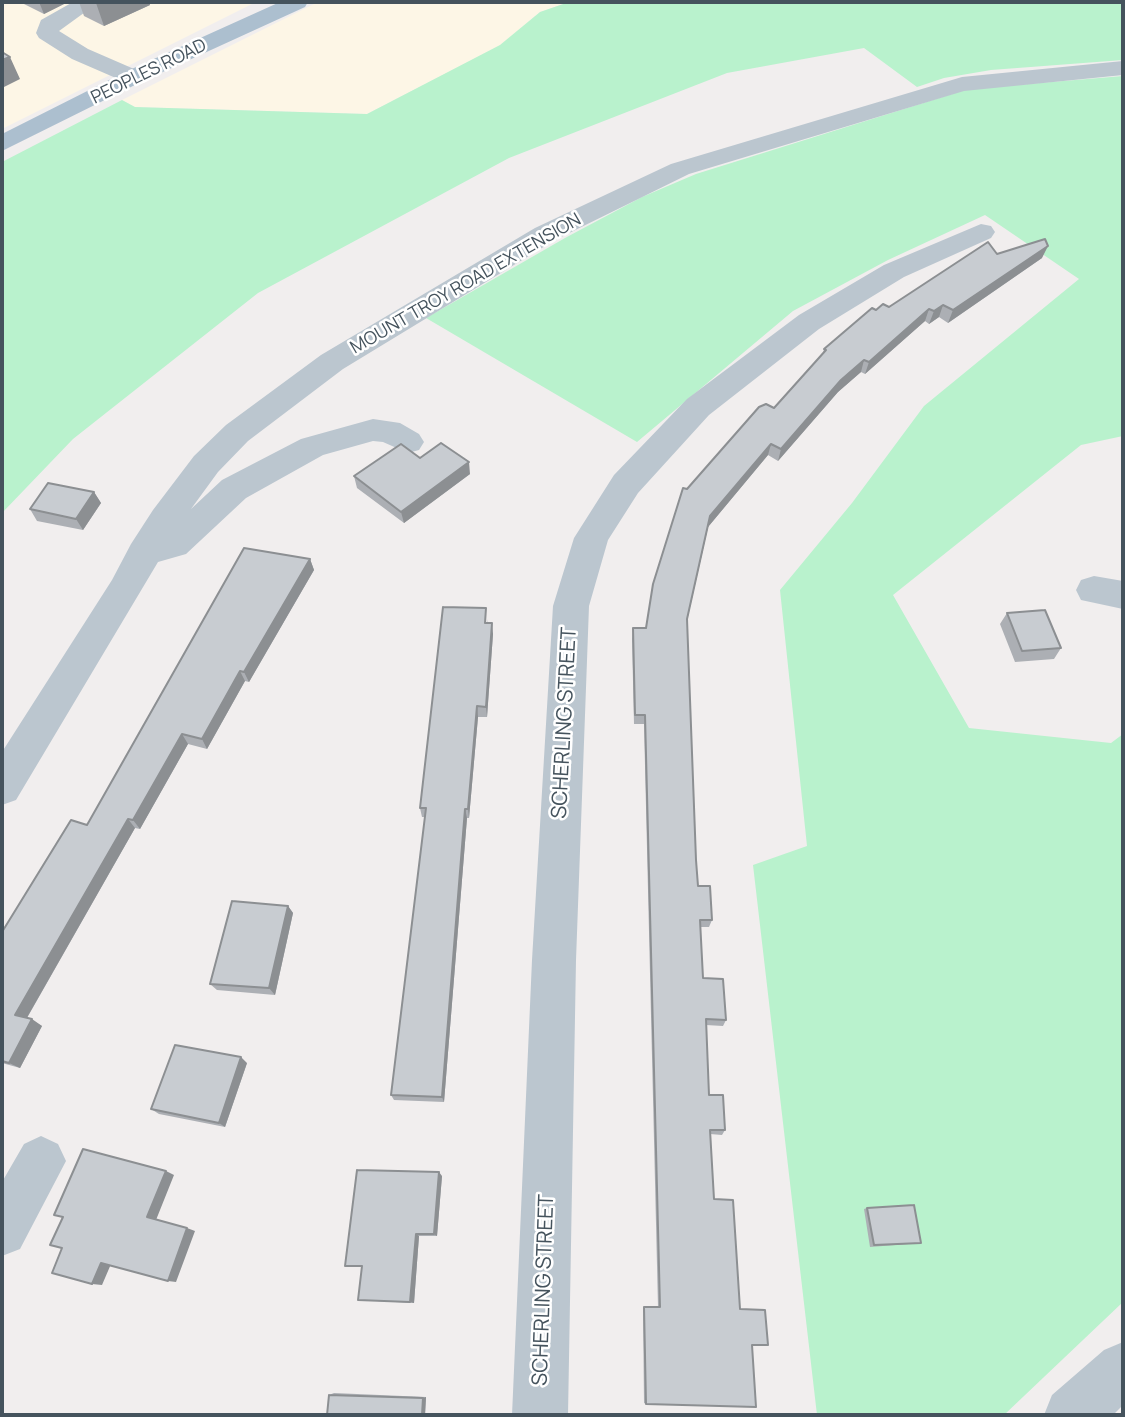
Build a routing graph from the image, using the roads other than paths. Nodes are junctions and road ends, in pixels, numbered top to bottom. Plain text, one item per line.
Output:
1 (88, 2) edge
2 (289, 3) edge
3 (1123, 68) edge
4 (133, 77) junction
5 (2, 144) edge
6 (981, 232) dead end
7 (408, 442) dead end
8 (143, 554) junction
9 (2, 787) edge
10 (41, 1161) dead end
11 (2, 1231) edge
12 (1123, 1370) edge
13 (540, 1415) edge
14 (1072, 1415) edge

1 - 4 street
2 - 4 main road, PEOPLES ROAD
3 - 8 street, MOUNT TROY ROAD EXTENSION
4 - 5 main road, PEOPLES ROAD
6 - 13 street, SCHERLING STREET
7 - 8 street
8 - 9 street, MOUNT TROY ROAD EXTENSION
10 - 11 street
12 - 14 street

